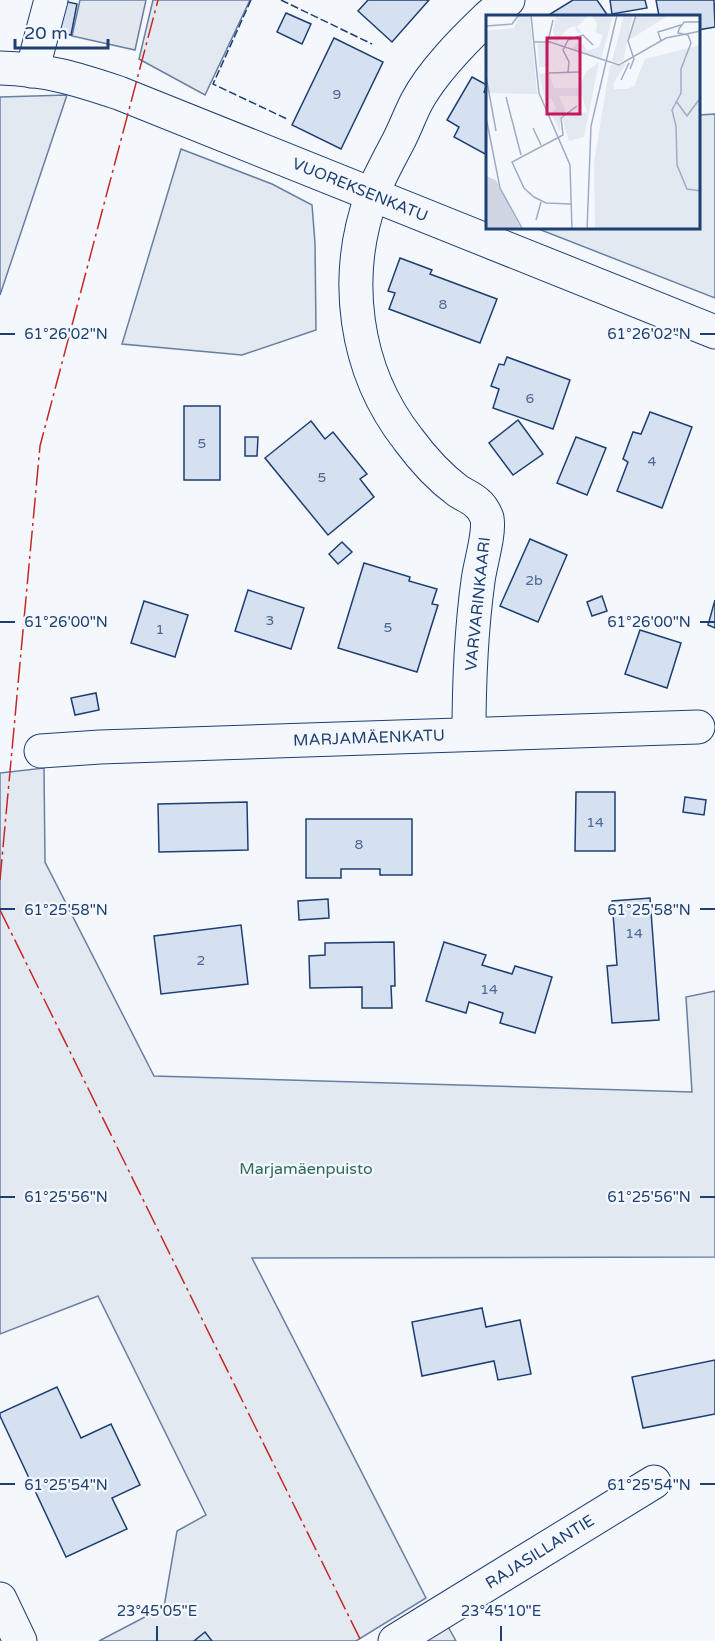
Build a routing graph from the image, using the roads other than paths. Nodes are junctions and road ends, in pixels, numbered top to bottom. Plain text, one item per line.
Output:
1 (51, 0) edge
2 (508, 0) edge
3 (490, 15) edge
4 (486, 19) edge
5 (0, 68) edge
6 (32, 70) junction
7 (372, 195) junction
8 (715, 332) edge
9 (698, 728) dead end
10 (469, 734) junction
11 (41, 751) dead end
12 (654, 1482) dead end
13 (0, 1599) edge
14 (20, 1641) edge
15 (395, 1641) edge

1 - 6 street
2 - 3 street, VARVARINKAARI
4 - 7 street, VARVARINKAARI
5 - 6 street, VUOREKSENKATU
6 - 7 street, VUOREKSENKATU
7 - 8 street, VUOREKSENKATU
7 - 10 street, VARVARINKAARI
9 - 10 street, MARJAMÄENKATU
10 - 11 street, MARJAMÄENKATU
12 - 15 street, RAJASILLANTIE
13 - 14 street

